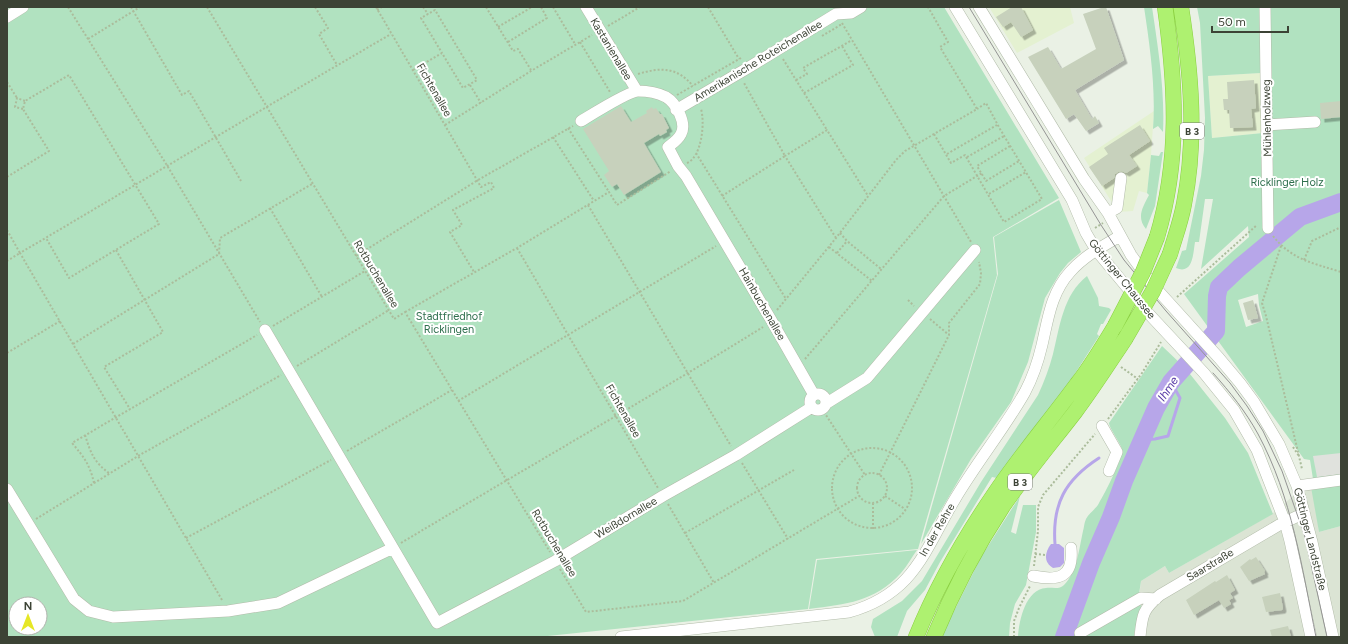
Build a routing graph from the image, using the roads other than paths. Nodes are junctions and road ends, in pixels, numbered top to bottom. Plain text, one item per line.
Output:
1 (23, 7) edge
2 (586, 7) edge
3 (862, 7) edge
4 (955, 7) edge
5 (979, 7) edge
6 (1165, 7) edge
7 (1182, 7) edge
8 (1265, 7) edge
9 (843, 15) edge
10 (7, 17) edge
11 (637, 91) junction
12 (676, 110) junction
13 (581, 121) road end
14 (1315, 122) dead end
15 (1267, 125) junction
16 (1121, 178) dead end
17 (1109, 216) junction
18 (1269, 230) road end
19 (1120, 236) junction
20 (975, 250) dead end
21 (1096, 250) junction
22 (265, 330) road end
23 (820, 406) junction
24 (1263, 416) joint
25 (1102, 426) road end
26 (1109, 471) dead end
27 (1341, 480) edge
28 (1302, 485) junction
29 (7, 489) edge
30 (1305, 515) junction
31 (1285, 522) junction
32 (393, 548) junction
33 (1071, 548) dead end
34 (1033, 576) road end
35 (1156, 599) junction
36 (1080, 633) dead end
37 (621, 637) edge
38 (916, 637) edge
39 (934, 637) edge
40 (1140, 637) edge
41 (1311, 637) edge
42 (1333, 637) edge

1 - 10 street
2 - 11 street, Kastanienallee
3 - 9 street, Amerikanische Roteichenallee
4 - 21 street, Göttinger Chaussee
5 - 17 street, Göttinger Chaussee
6 - 38 highway, B 3, bridge
7 - 39 highway, B 3, bridge
8 - 15 street, Mühlenholzweg
9 - 12 street, Amerikanische Roteichenallee
11 - 12 street
11 - 13 street
12 - 23 street, Hainbuchenallee
14 - 15 street
15 - 18 street, Mühlenholzweg
16 - 17 street
17 - 19 street, Göttinger Chaussee
19 - 21 street, In der Rehre
19 - 24 street, Göttinger Chaussee
20 - 23 street, Weißdornallee
21 - 31 street, Göttinger Chaussee
21 - 37 street, In der Rehre
22 - 32 street
23 - 32 street, Weißdornallee
24 - 28 street, Göttinger Landstraße
25 - 26 street
27 - 28 street
28 - 30 street, Göttinger Landstraße
29 - 32 street
30 - 31 street, Saarstraße
30 - 42 street, Göttinger Landstraße
31 - 35 street, Saarstraße
31 - 41 street, Göttinger Landstraße
33 - 34 street
35 - 36 street
35 - 40 street, Saarstraße

